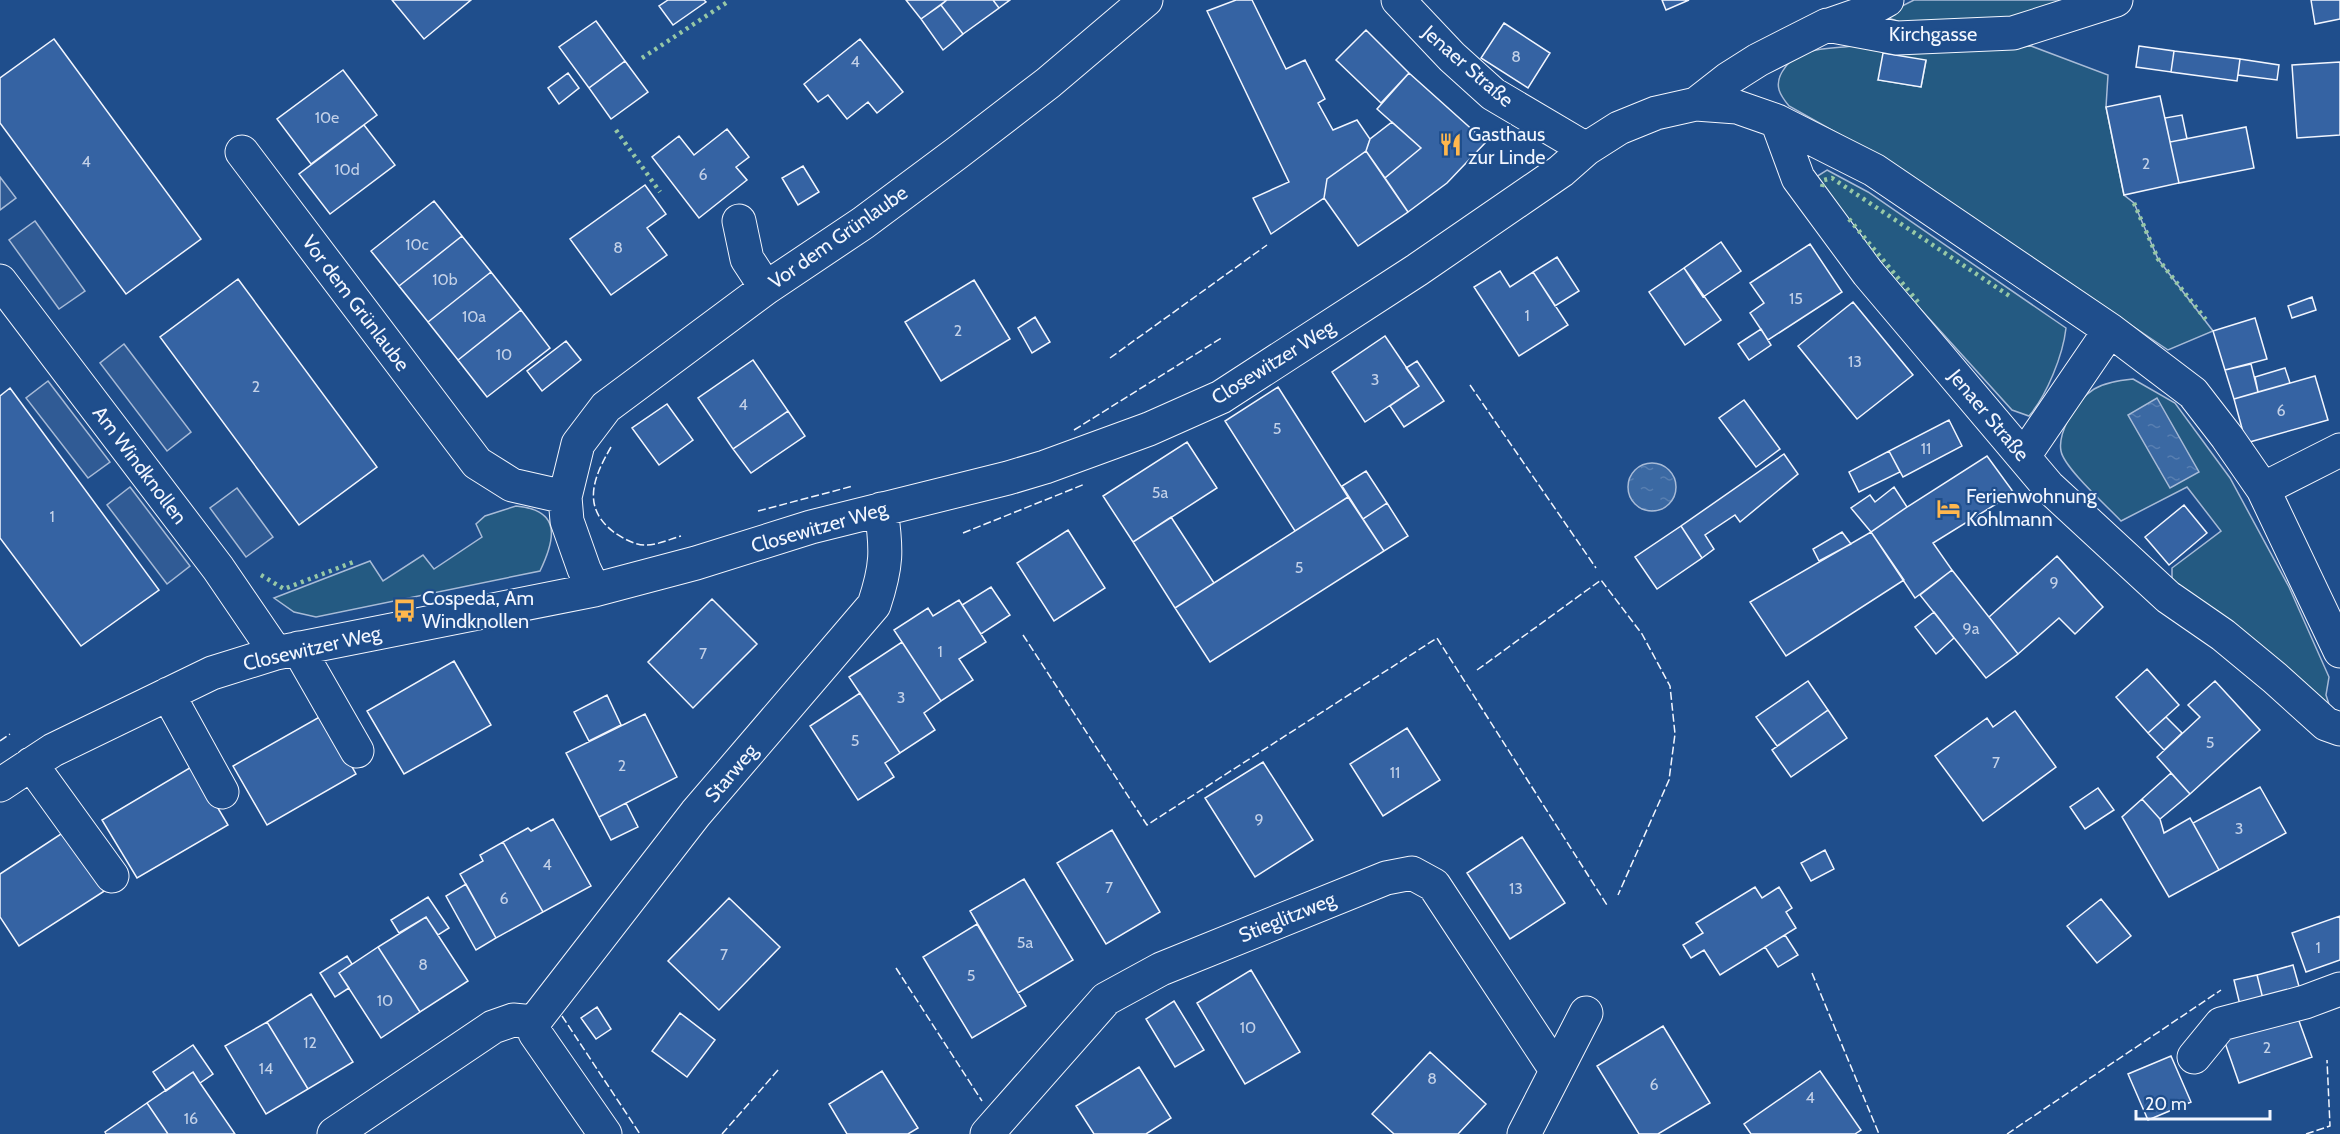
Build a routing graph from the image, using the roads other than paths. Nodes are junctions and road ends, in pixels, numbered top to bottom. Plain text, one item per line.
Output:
1 (1398, 0) edge
2 (2116, 0) edge
3 (1143, 1) edge
4 (1869, 4) edge
5 (1827, 26) junction
6 (1696, 104) junction
7 (1777, 122) junction
8 (1586, 149) junction
9 (242, 152) dead end
10 (739, 221) dead end
11 (0, 281) edge
12 (765, 288) junction
13 (2110, 330) junction
14 (2340, 450) edge
15 (2024, 456) junction
16 (2263, 489) junction
17 (565, 497) junction
18 (881, 509) junction
19 (594, 590) junction
20 (287, 651) junction
21 (2340, 651) edge
22 (168, 694) junction
23 (2340, 729) edge
24 (357, 752) dead end
25 (31, 764) junction
26 (0, 785) edge
27 (222, 792) dead end
28 (112, 876) dead end
29 (2340, 989) edge
30 (1586, 1013) dead end
31 (534, 1022) junction
32 (2194, 1057) dead end
33 (1556, 1070) junction
34 (334, 1134) edge
35 (605, 1134) edge
36 (987, 1134) edge
37 (1524, 1134) edge

1 - 8 street, Jenaer Straße
2 - 5 street, Kirchgasse
3 - 12 street, Vor dem Grünlaube
4 - 5 street
5 - 6 street
6 - 7 street
6 - 8 street
7 - 13 street
7 - 15 street, Jenaer Straße
8 - 18 street, Closewitzer Weg
9 - 17 street, Vor dem Grünlaube
10 - 12 street
11 - 20 street, Am Windknollen
12 - 17 street, Vor dem Grünlaube
13 - 15 street
13 - 16 street
14 - 16 street
15 - 23 street, Jenaer Straße
16 - 21 street
17 - 19 street, Vor dem Grünlaube
18 - 19 street, Closewitzer Weg
18 - 31 street, Starweg
19 - 20 street, Closewitzer Weg
20 - 22 street, Closewitzer Weg
20 - 24 street, Am Windknollen
22 - 25 street, Closewitzer Weg
22 - 27 street
25 - 26 street, Closewitzer Weg
25 - 28 street
29 - 32 street
30 - 33 street
31 - 34 street
31 - 35 street
33 - 36 street, Stieglitzweg
33 - 37 street

